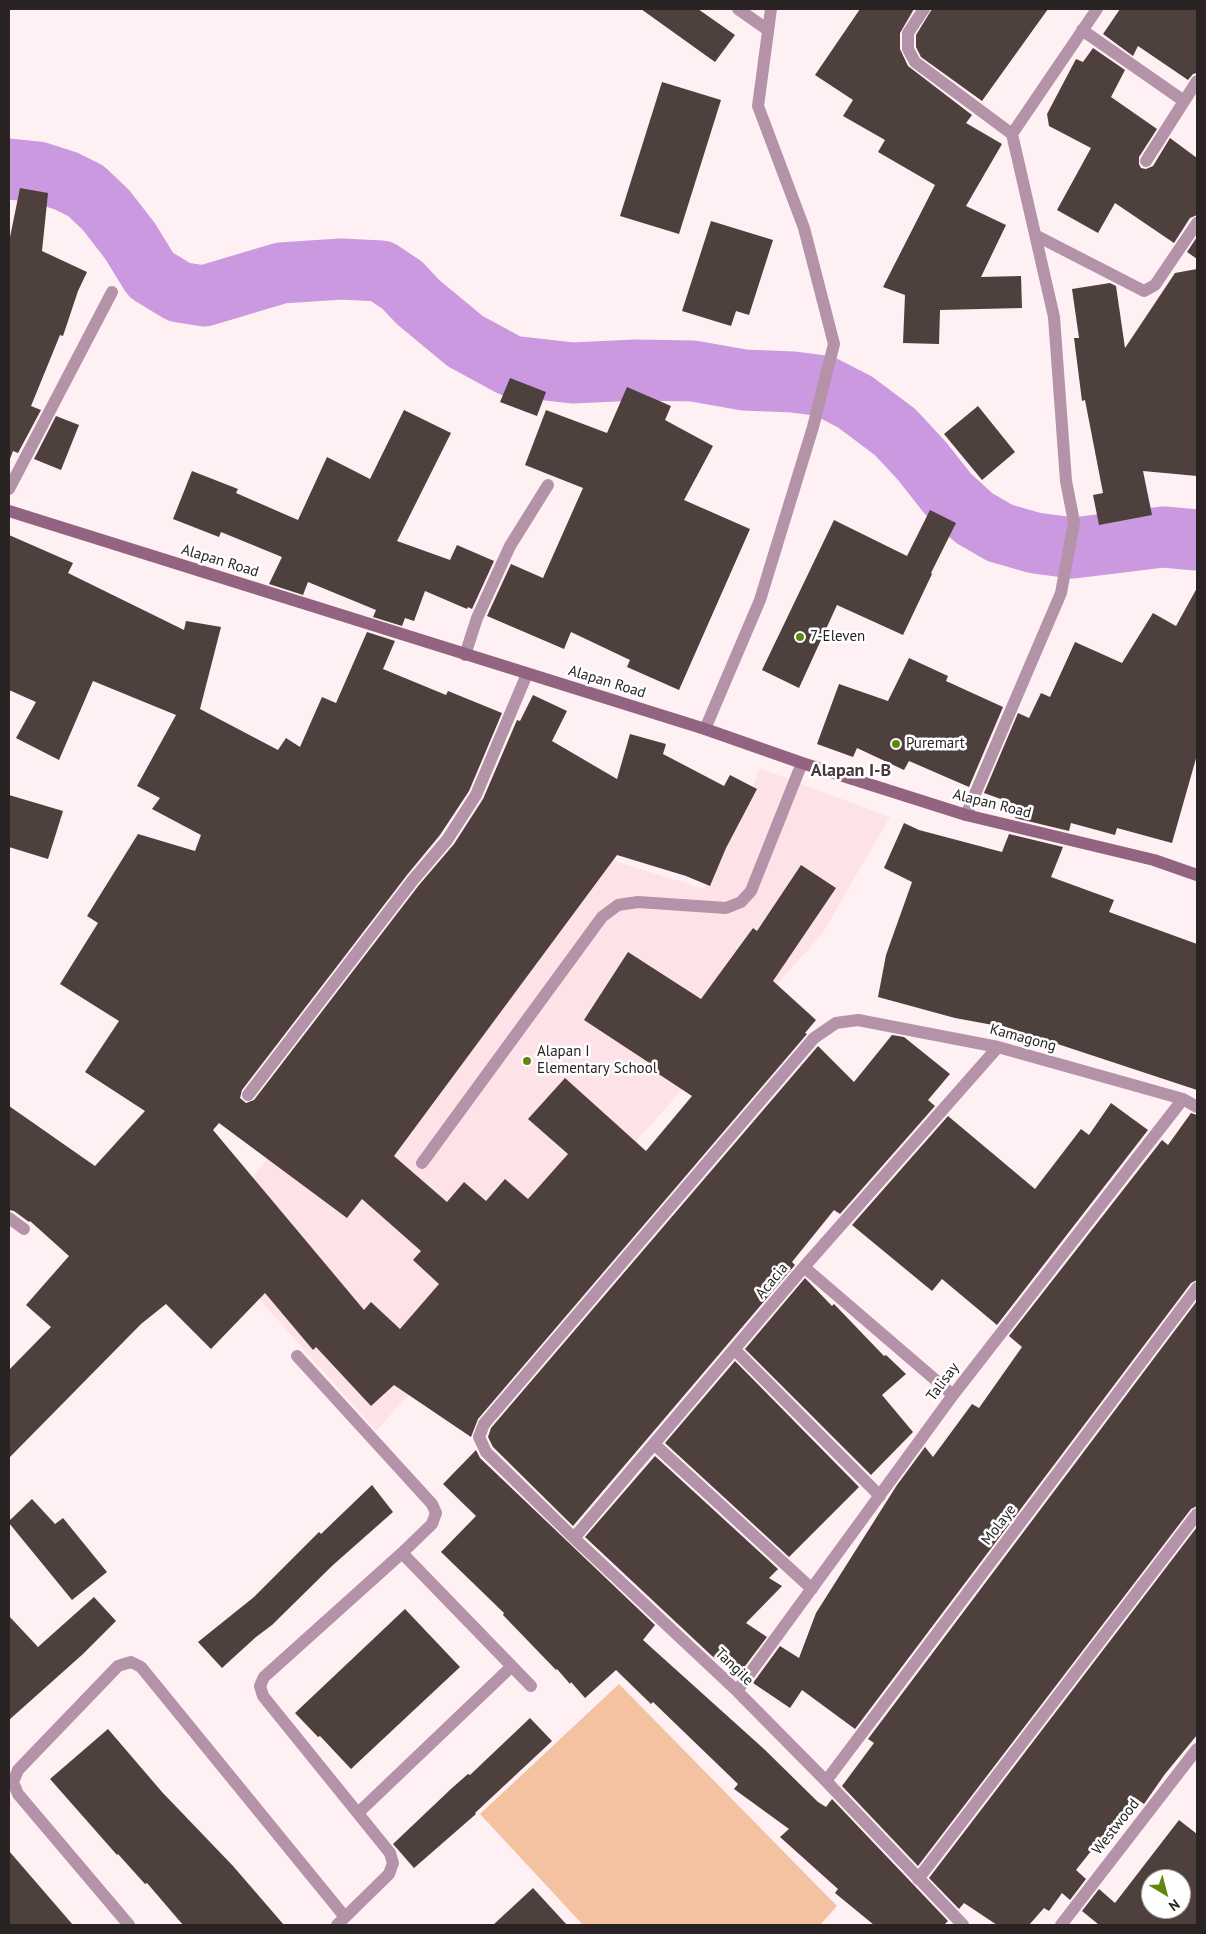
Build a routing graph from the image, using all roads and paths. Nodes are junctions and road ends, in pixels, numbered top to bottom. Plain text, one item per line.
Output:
1 (738, 9) edge
2 (771, 9) edge
3 (924, 9) edge
4 (1097, 9) edge
5 (768, 30) junction
6 (1082, 30) junction
7 (1197, 81) edge
8 (1184, 101) junction
9 (1012, 134) junction
10 (1146, 161) dead end
11 (1197, 223) edge
12 (1035, 236) junction
13 (112, 292) dead end
14 (548, 486) dead end
15 (9, 489) edge
16 (9, 511) edge
17 (465, 655) junction
18 (527, 674) junction
19 (705, 729) junction
20 (802, 764) junction
21 (966, 815) junction
22 (1197, 875) edge
23 (998, 1047) junction
24 (248, 1095) dead end
25 (1183, 1099) junction
26 (1197, 1107) edge
27 (422, 1163) dead end
28 (9, 1218) edge
29 (24, 1229) dead end
30 (804, 1268) junction
31 (1197, 1288) edge
32 (735, 1350) junction
33 (297, 1356) dead end
34 (953, 1395) junction
35 (479, 1437) joint
36 (654, 1444) junction
37 (880, 1496) junction
38 (1197, 1514) edge
39 (574, 1538) junction
40 (402, 1554) junction
41 (812, 1589) junction
42 (511, 1667) junction
43 (531, 1686) dead end
44 (737, 1691) junction
45 (1197, 1749) edge
46 (826, 1781) junction
47 (358, 1813) junction
48 (918, 1879) junction
49 (341, 1921) edge
50 (129, 1925) edge
51 (963, 1925) edge
52 (1061, 1925) edge

1 - 5 street
2 - 5 street
3 - 9 street
4 - 6 street
5 - 19 street
6 - 8 street
6 - 9 street
7 - 8 street
8 - 10 street
9 - 12 street
11 - 12 street
12 - 21 street
13 - 15 street
14 - 17 street
16 - 17 street, Alapan Road
17 - 18 street, Alapan Road
18 - 19 street, Alapan Road
18 - 24 street
19 - 20 street, Alapan Road
20 - 21 street, Alapan Road
20 - 27 street
21 - 22 street, Alapan Road
23 - 25 street, Kamagong
23 - 30 street, Acacia
23 - 35 street, Kamagong
25 - 26 street, Kamagong
25 - 34 street, Talisay
28 - 29 street
30 - 32 street, Acacia
30 - 34 street
31 - 46 street, Molaye
32 - 36 street, Acacia
32 - 37 street
33 - 40 street
34 - 37 street, Talisay
35 - 39 street, Tangile
36 - 39 street, Acacia
36 - 41 street
37 - 41 street, Talisay
38 - 48 street
39 - 44 street, Tangile
40 - 42 street
40 - 47 street
41 - 44 street, Talisay
42 - 43 street
42 - 47 street
44 - 46 street, Tangile
45 - 52 street, Westwood
46 - 48 street, Tangile
47 - 49 street
48 - 51 street, Tangile
49 - 50 street

